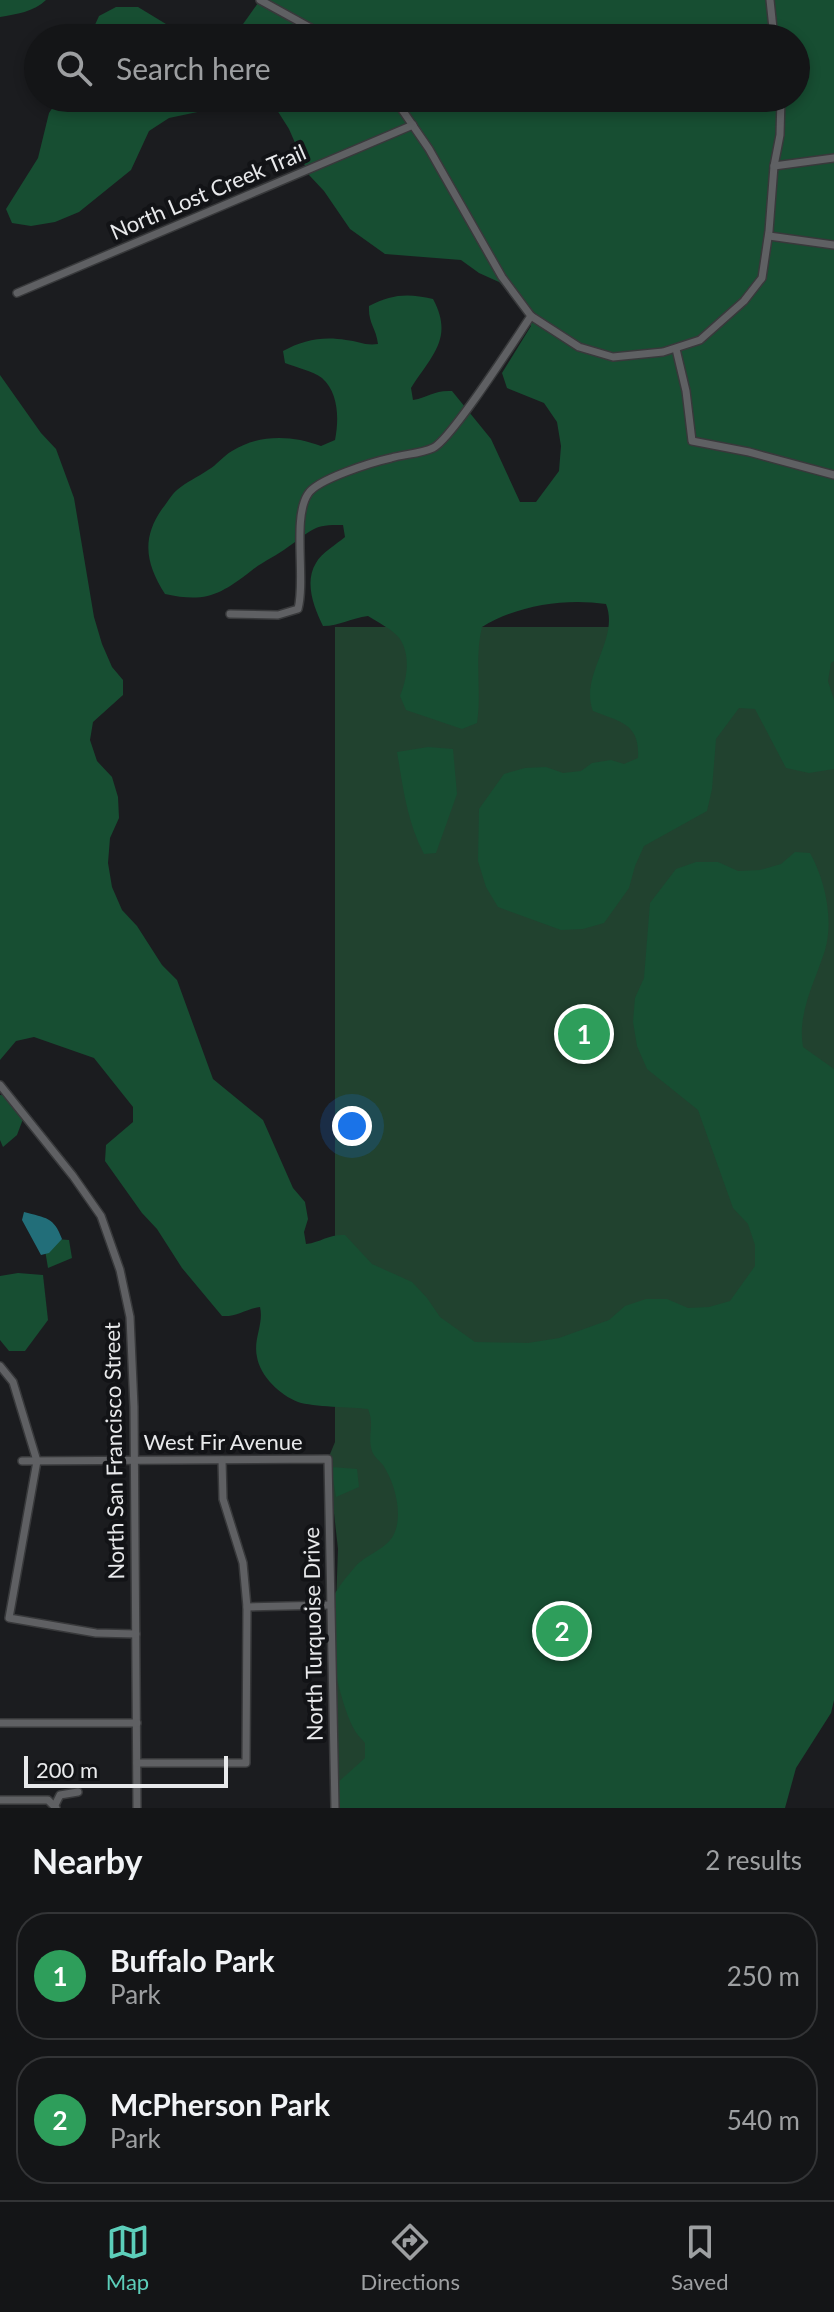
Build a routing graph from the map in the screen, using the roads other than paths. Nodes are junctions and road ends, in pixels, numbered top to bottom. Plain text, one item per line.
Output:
1 (260, 0) edge
2 (770, 0) edge
3 (304, 24) edge
4 (773, 24) edge
5 (404, 112) edge
6 (781, 112) edge
7 (413, 125) junction
8 (834, 158) edge
9 (774, 166) junction
10 (769, 236) junction
11 (834, 245) edge
12 (17, 293) dead end
13 (531, 316) junction
14 (676, 349) junction
15 (834, 475) edge
16 (230, 614) dead end
17 (0, 1085) edge
18 (0, 1366) edge
19 (328, 1459) joint
20 (222, 1460) junction
21 (22, 1461) dead end
22 (37, 1461) junction
23 (134, 1461) junction
24 (330, 1605) junction
25 (247, 1607) junction
26 (136, 1634) junction
27 (0, 1723) edge
28 (137, 1723) junction
29 (137, 1763) junction
30 (78, 1792) dead end
31 (0, 1800) edge
32 (55, 1807) edge
33 (137, 1808) edge
34 (335, 1808) edge

1 - 3 street
2 - 4 street
5 - 7 street
6 - 9 street
7 - 12 street, North Lost Creek Trail
7 - 13 street
8 - 9 street
9 - 10 street
10 - 11 street
10 - 14 street
13 - 14 street
13 - 16 street
14 - 15 street
17 - 23 street, North San Francisco Street
18 - 22 street
19 - 20 street, West Fir Avenue
19 - 24 street, North Turquoise Drive
20 - 23 street, West Fir Avenue
20 - 25 street
21 - 22 street, West Fir Avenue
22 - 23 street, West Fir Avenue
22 - 26 street
23 - 26 street, North San Francisco Street
24 - 25 street
24 - 34 street, North Turquoise Drive
25 - 29 street
26 - 28 street, North San Francisco Street
27 - 28 street
28 - 29 street, North San Francisco Street
29 - 33 street, North San Francisco Street
30 - 32 street
31 - 32 street

